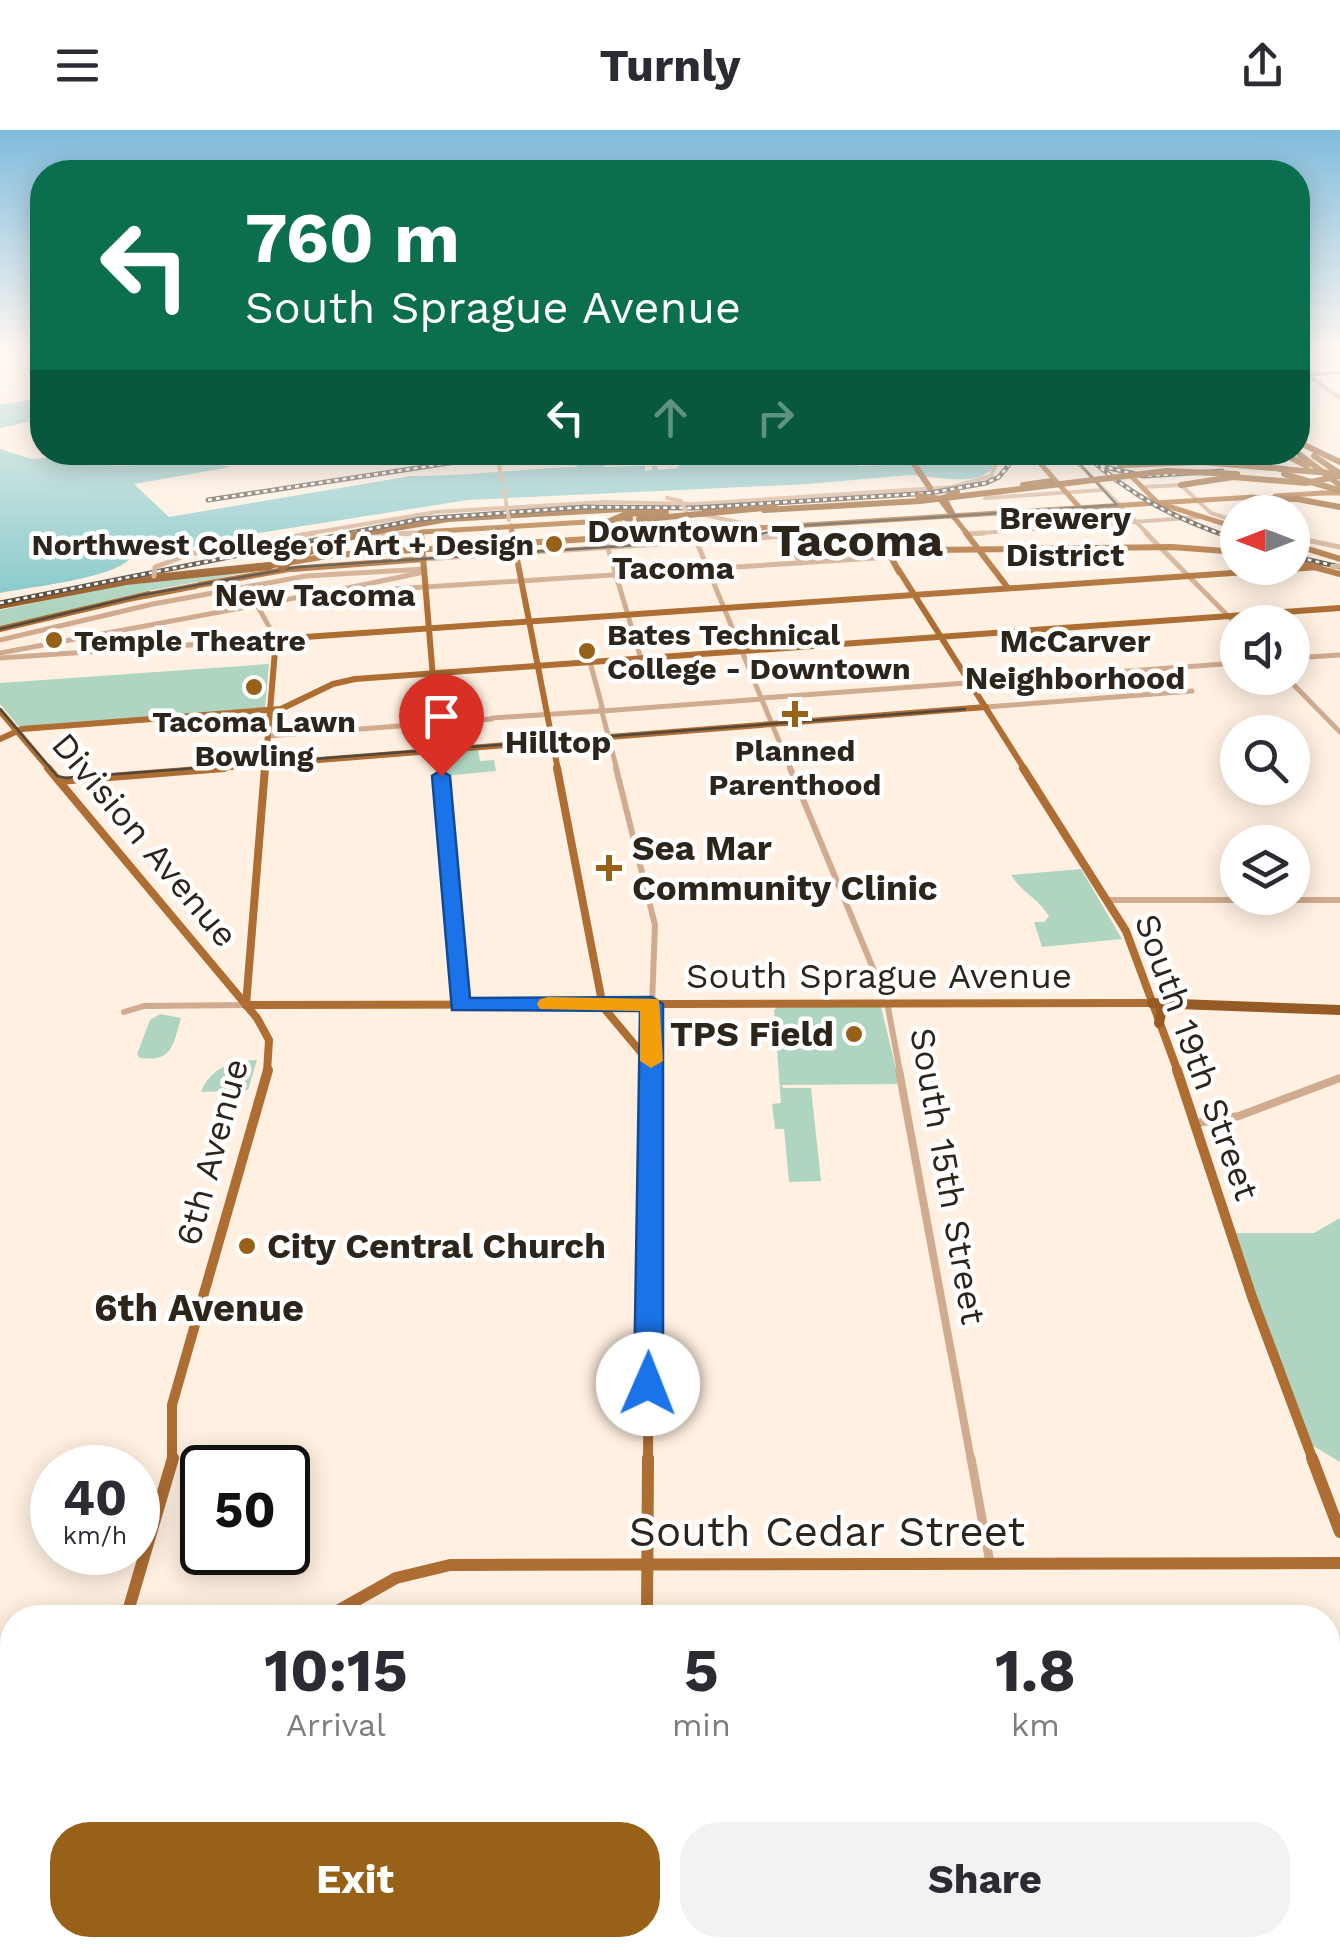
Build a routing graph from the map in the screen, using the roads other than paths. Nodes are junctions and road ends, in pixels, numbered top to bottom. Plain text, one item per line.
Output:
1 (1310, 459) edge
2 (1310, 459) edge
3 (1310, 459) edge
4 (1310, 464) edge
5 (499, 465) edge
6 (918, 465) edge
7 (996, 465) edge
8 (1042, 465) edge
9 (1080, 465) edge
10 (1139, 465) edge
11 (1208, 465) edge
12 (1238, 465) edge
13 (1289, 465) edge
14 (1120, 466) joint
15 (1285, 469) junction
16 (1167, 470) junction
17 (1338, 474) edge
18 (1100, 475) junction
19 (1052, 482) junction
20 (1317, 482) junction
21 (1181, 485) junction
22 (1143, 488) junction
23 (1103, 490) junction
24 (1065, 492) junction
25 (996, 493) junction
26 (983, 494) junction
27 (1304, 495) edge
28 (1220, 500) edge
29 (945, 501) junction
30 (1198, 501) junction
31 (1310, 501) edge
32 (1174, 502) junction
33 (802, 503) junction
34 (1158, 503) junction
35 (1340, 504) edge
36 (1120, 506) junction
37 (775, 507) junction
38 (792, 508) junction
39 (1080, 508) junction
40 (705, 510) junction
41 (642, 515) junction
42 (1201, 517) junction
43 (1220, 517) edge
44 (612, 520) junction
45 (598, 521) junction
46 (1220, 521) edge
47 (1138, 522) junction
48 (510, 523) junction
49 (555, 524) junction
50 (1096, 525) junction
51 (782, 527) junction
52 (422, 528) junction
53 (764, 528) junction
54 (466, 529) junction
55 (602, 529) junction
56 (692, 531) junction
57 (966, 534) junction
58 (363, 536) junction
59 (786, 536) junction
60 (605, 538) junction
61 (342, 541) junction
62 (560, 541) junction
63 (697, 542) junction
64 (830, 543) dead end
65 (1310, 543) edge
66 (514, 544) junction
67 (469, 547) junction
68 (1162, 547) junction
69 (1340, 547) edge
70 (608, 548) junction
71 (885, 548) junction
72 (423, 550) junction
73 (930, 550) junction
74 (1220, 551) edge
75 (376, 552) junction
76 (968, 552) junction
77 (980, 552) junction
78 (1310, 552) edge
79 (516, 553) junction
80 (939, 553) junction
81 (339, 555) junction
82 (891, 556) junction
83 (424, 559) junction
84 (800, 562) junction
85 (339, 565) junction
86 (1310, 565) edge
87 (268, 566) junction
88 (322, 566) junction
89 (289, 567) junction
90 (308, 567) joint
91 (1319, 567) junction
92 (1336, 567) edge
93 (257, 569) junction
94 (708, 569) junction
95 (425, 570) junction
96 (218, 573) junction
97 (616, 575) junction
98 (1189, 576) junction
99 (154, 577) junction
100 (522, 581) junction
101 (247, 587) junction
102 (426, 587) junction
103 (1008, 588) junction
104 (339, 593) junction
105 (915, 595) junction
106 (258, 605) junction
107 (0, 606) edge
108 (724, 608) junction
109 (1220, 608) edge
110 (1340, 608) edge
111 (1310, 610) edge
112 (628, 614) junction
113 (1220, 617) edge
114 (530, 621) junction
115 (430, 628) junction
116 (0, 629) edge
117 (942, 637) junction
118 (276, 639) junction
119 (0, 640) edge
120 (743, 652) junction
121 (1340, 655) edge
122 (0, 656) edge
123 (1310, 657) edge
124 (641, 659) junction
125 (590, 662) junction
126 (1220, 664) edge
127 (538, 666) junction
128 (433, 674) junction
129 (970, 683) junction
130 (1192, 691) dead end
131 (1304, 695) edge
132 (763, 699) junction
133 (986, 708) junction
134 (270, 710) junction
135 (602, 711) junction
136 (0, 712) edge
137 (547, 715) junction
138 (437, 724) junction
139 (772, 724) junction
140 (16, 731) junction
141 (1340, 732) edge
142 (268, 736) junction
143 (608, 737) junction
144 (0, 740) edge
145 (552, 742) junction
146 (439, 750) junction
147 (266, 764) junction
148 (59, 781) junction
149 (1108, 900) junction
150 (1340, 900) edge
151 (888, 1002) junction
152 (1152, 1003) junction
153 (602, 1004) junction
154 (652, 1004) junction
155 (1179, 1004) junction
156 (246, 1005) junction
157 (268, 1005) junction
158 (460, 1005) junction
159 (1274, 1007) joint
160 (1340, 1008) edge
161 (124, 1012) dead end
162 (257, 1018) junction
163 (1159, 1023) junction
164 (651, 1066) junction
165 (1340, 1078) edge
166 (1197, 1123) junction
167 (1340, 1532) edge
168 (1340, 1563) edge
169 (648, 1564) junction
170 (990, 1564) junction
171 (130, 1605) edge
172 (347, 1605) edge
173 (648, 1605) edge

1 - 17 highway
2 - 17 highway, bridge
3 - 17 highway
4 - 17 highway, bridge
5 - 48 street, bridge
6 - 29 highway
7 - 41 street
8 - 24 main road
9 - 23 street
10 - 14 highway
11 - 18 highway, bridge
12 - 15 highway
13 - 15 highway, bridge
14 - 22 main road, bridge
15 - 18 highway, bridge
16 - 17 highway, bridge
16 - 20 highway, bridge
16 - 25 highway, bridge
17 - 20 highway
17 - 27 main road, bridge
17 - 35 highway
18 - 19 highway, bridge
19 - 26 highway, bridge
19 - 29 highway, bridge
20 - 21 highway
21 - 22 street
21 - 30 street
22 - 34 main road
23 - 24 street
23 - 36 street
24 - 26 street
24 - 39 main road
25 - 29 highway
25 - 38 highway
26 - 29 highway
28 - 30 main road
29 - 33 highway
29 - 33 highway, bridge
29 - 37 highway
29 - 38 highway
29 - 39 main road
29 - 51 main road
29 - 57 main road
30 - 32 main road
30 - 43 street
31 - 35 highway
32 - 34 main road
32 - 42 main road
33 - 40 highway
34 - 36 main road
34 - 42 main road
36 - 39 main road
36 - 47 street
37 - 41 highway, bridge
37 - 56 highway, bridge
38 - 40 highway
39 - 50 street
40 - 41 highway, bridge
40 - 41 highway, bridge
41 - 44 highway
41 - 52 highway
41 - 53 street, bridge
41 - 58 highway
41 - 99 street, bridge
42 - 46 main road
42 - 47 street
44 - 45 main road
44 - 55 main road
45 - 49 main road
45 - 55 main road
47 - 50 street
47 - 68 street
48 - 49 main road
48 - 54 main road
48 - 66 main road
49 - 62 street
50 - 57 street
51 - 53 main road
51 - 59 street
52 - 54 main road
52 - 58 street
52 - 72 main road
53 - 56 main road
54 - 67 street
55 - 60 main road
56 - 60 main road
56 - 63 street, South 15th Street
57 - 77 main road
58 - 61 highway, bridge
58 - 75 street
58 - 87 highway
58 - 89 highway, bridge
59 - 63 street
59 - 84 street
60 - 62 main road
60 - 70 street
61 - 87 highway, bridge
61 - 89 highway, bridge
62 - 66 main road
63 - 70 street
63 - 94 street, South 15th Street
64 - 71 street
65 - 69 street
66 - 67 main road
66 - 79 main road
67 - 72 main road
68 - 74 main road
68 - 77 main road
68 - 98 street
70 - 79 street
70 - 97 street
71 - 73 street
71 - 82 street, South 19th Street
72 - 75 main road
72 - 83 main road
73 - 76 main road
73 - 80 street
75 - 81 main road
76 - 77 main road
76 - 80 main road
77 - 103 main road
78 - 92 main road
79 - 83 street
79 - 100 main road
80 - 82 main road
81 - 85 main road
81 - 89 main road
82 - 84 street
82 - 105 main road, South 19th Street
83 - 85 main road
83 - 95 main road
84 - 94 street
85 - 88 main road
86 - 91 main road
87 - 89 main road
87 - 93 highway
87 - 96 highway
88 - 89 main road
88 - 90 main road
89 - 90 main road
89 - 93 main road
89 - 116 main road
91 - 92 main road
91 - 98 main road
93 - 96 highway
94 - 97 street
94 - 108 street, South 15th Street
95 - 101 street
95 - 102 main road
95 - 104 street
96 - 99 highway
97 - 100 street
97 - 112 street
98 - 103 main road
98 - 109 street
99 - 107 highway
100 - 102 street
100 - 114 main road
101 - 106 street
101 - 119 street
102 - 104 street
102 - 115 main road
103 - 105 main road
104 - 106 street
105 - 108 main road
105 - 117 main road, South 19th Street
106 - 118 street
106 - 122 street
108 - 112 main road
108 - 120 street, South 15th Street
110 - 111 main road
112 - 114 main road
112 - 124 street
113 - 117 main road
114 - 115 main road
114 - 127 main road
115 - 118 main road
115 - 128 main road
117 - 120 main road
117 - 129 main road, South 19th Street
118 - 122 street
118 - 134 main road
120 - 124 main road
120 - 132 street, South 15th Street
121 - 123 street
124 - 125 main road
125 - 127 main road
125 - 135 street
126 - 129 street
127 - 128 main road
127 - 137 main road
128 - 134 main road
128 - 138 main road
129 - 132 street
129 - 133 main road, South 19th Street
130 - 133 street
131 - 141 street
132 - 135 street
132 - 139 street, South 15th Street
133 - 139 main road
133 - 149 main road, South 19th Street
134 - 140 main road
134 - 142 main road
135 - 137 street
135 - 143 street
136 - 140 main road, Division Avenue
137 - 138 street
137 - 145 main road
138 - 142 street
138 - 146 main road
139 - 143 main road
139 - 151 street, South 15th Street
140 - 144 main road
140 - 148 main road, Division Avenue
142 - 147 main road
143 - 145 main road
143 - 154 street
145 - 146 main road
145 - 153 main road
146 - 147 main road
146 - 158 street
147 - 148 main road
147 - 156 main road
148 - 156 main road, Division Avenue
149 - 150 street
149 - 152 main road, South 19th Street
151 - 152 main road, South Sprague Avenue
151 - 154 main road, South Sprague Avenue
151 - 170 street, South 15th Street
152 - 155 highway
152 - 163 main road, South 19th Street
153 - 154 main road, South Sprague Avenue
153 - 158 main road, South Sprague Avenue
153 - 164 main road
154 - 164 main road
155 - 159 highway
155 - 163 highway
156 - 157 main road, South Sprague Avenue
156 - 161 street
156 - 162 main road, 6th Avenue
157 - 158 main road, South Sprague Avenue
157 - 162 main road
159 - 160 highway
162 - 171 main road, 6th Avenue
163 - 166 main road, South 19th Street
164 - 169 main road
165 - 166 street
166 - 167 main road, South 19th Street
168 - 170 main road, South Cedar Street
169 - 170 main road, South Cedar Street
169 - 172 main road, South Cedar Street
169 - 173 main road

